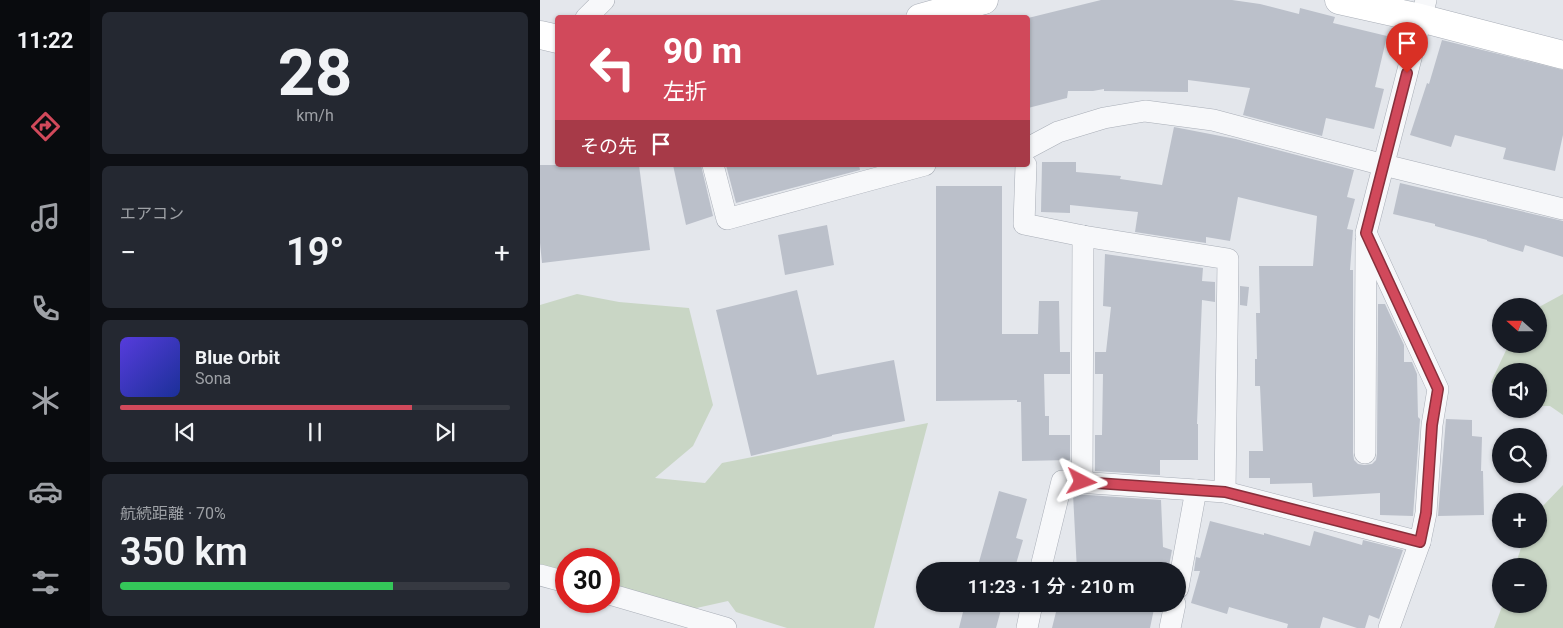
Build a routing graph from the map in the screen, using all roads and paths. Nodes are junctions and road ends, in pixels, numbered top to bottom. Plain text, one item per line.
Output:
1 (604, 0) edge
2 (1339, 0) edge
3 (967, 6) edge
4 (1423, 9) edge
5 (589, 15) edge
6 (932, 15) edge
7 (540, 35) edge
8 (555, 38) edge
9 (1563, 55) edge
10 (1030, 147) edge
11 (1384, 166) junction
12 (714, 167) edge
13 (918, 167) edge
14 (1026, 167) edge
15 (1563, 209) edge
16 (1366, 233) junction
17 (1083, 236) junction
18 (1365, 453) dead end
19 (1082, 482) junction
20 (1196, 490) junction
21 (1225, 492) junction
22 (1420, 542) junction
23 (1042, 562) edge
24 (1183, 562) edge
25 (540, 575) edge
26 (555, 579) edge
27 (620, 597) edge
28 (1030, 612) edge
29 (1173, 612) edge
30 (726, 628) edge
31 (1027, 628) edge
32 (1170, 628) edge
33 (1388, 628) edge

1 - 5 street
2 - 4 street
3 - 6 street
4 - 9 street
4 - 11 street
7 - 8 street
10 - 11 street
11 - 15 street
11 - 16 street
12 - 13 street
14 - 17 street
16 - 18 street
16 - 22 street
17 - 19 street
17 - 21 street
19 - 20 street
19 - 23 street
20 - 21 street
20 - 24 street
21 - 22 street
22 - 33 street
25 - 26 street
27 - 30 street
28 - 31 street
29 - 32 street

